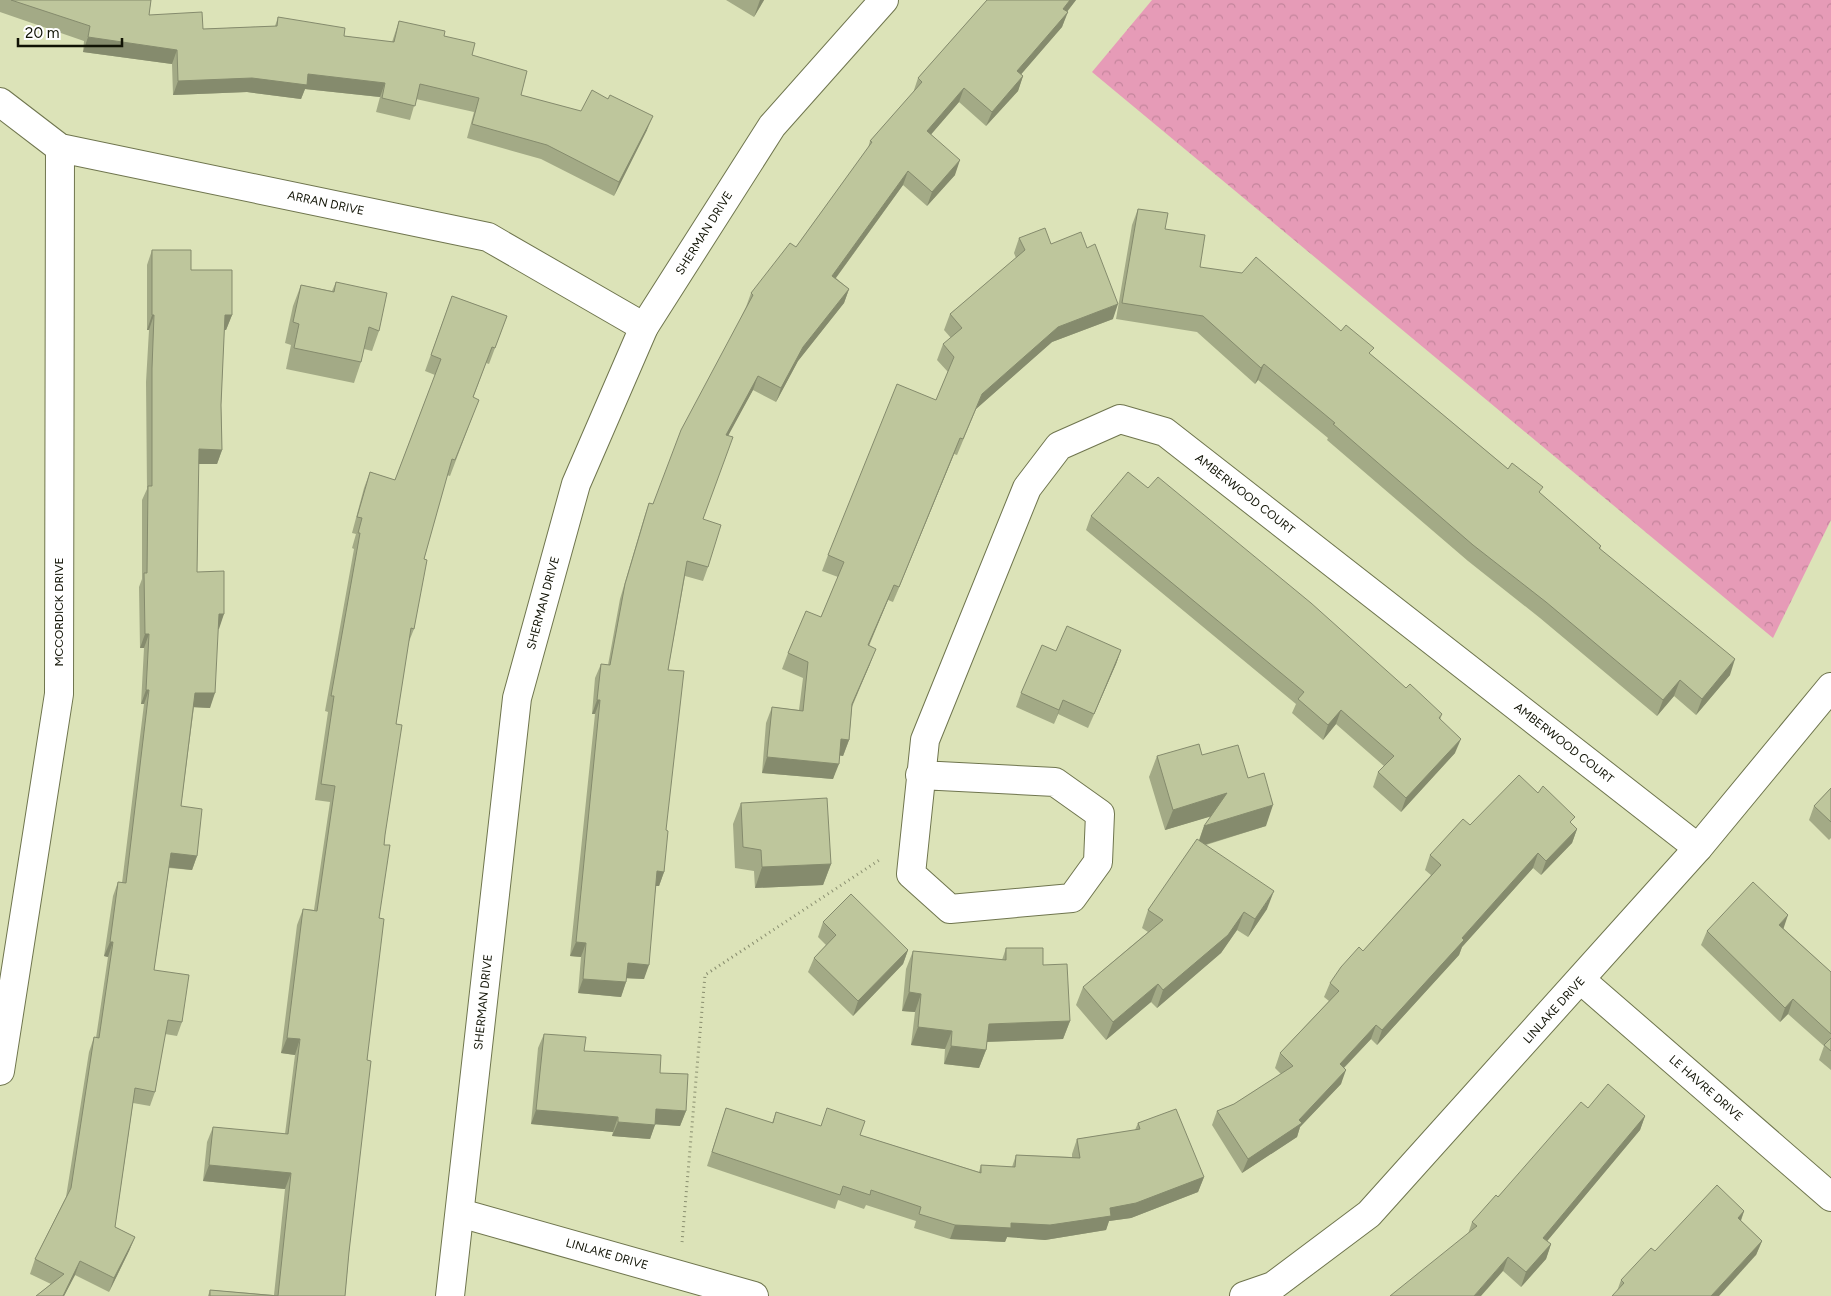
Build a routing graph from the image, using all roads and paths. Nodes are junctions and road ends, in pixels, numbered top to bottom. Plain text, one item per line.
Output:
1 (884, 0) edge
2 (0, 102) edge
3 (60, 148) junction
4 (644, 327) junction
5 (1831, 687) edge
6 (920, 775) junction
7 (914, 837) junction
8 (1698, 848) junction
9 (1581, 980) junction
10 (0, 1071) edge
11 (1831, 1197) edge
12 (460, 1213) junction
13 (680, 1275) junction
14 (450, 1296) edge
15 (754, 1296) edge
16 (1244, 1296) edge

1 - 4 street, SHERMAN DRIVE
2 - 3 street, ARRAN DRIVE
3 - 4 street, ARRAN DRIVE
3 - 10 street, MCCORDICK DRIVE
4 - 12 street, SHERMAN DRIVE
5 - 8 street, LINLAKE DRIVE
6 - 7 street, AMBERWOOD COURT
6 - 7 street, AMBERWOOD COURT
6 - 8 street, AMBERWOOD COURT
7 - 13 path
8 - 9 street, LINLAKE DRIVE
9 - 11 street, LE HAVRE DRIVE
9 - 16 street, LINLAKE DRIVE
12 - 13 street, LINLAKE DRIVE
12 - 14 street, SHERMAN DRIVE
13 - 15 street, LINLAKE DRIVE

